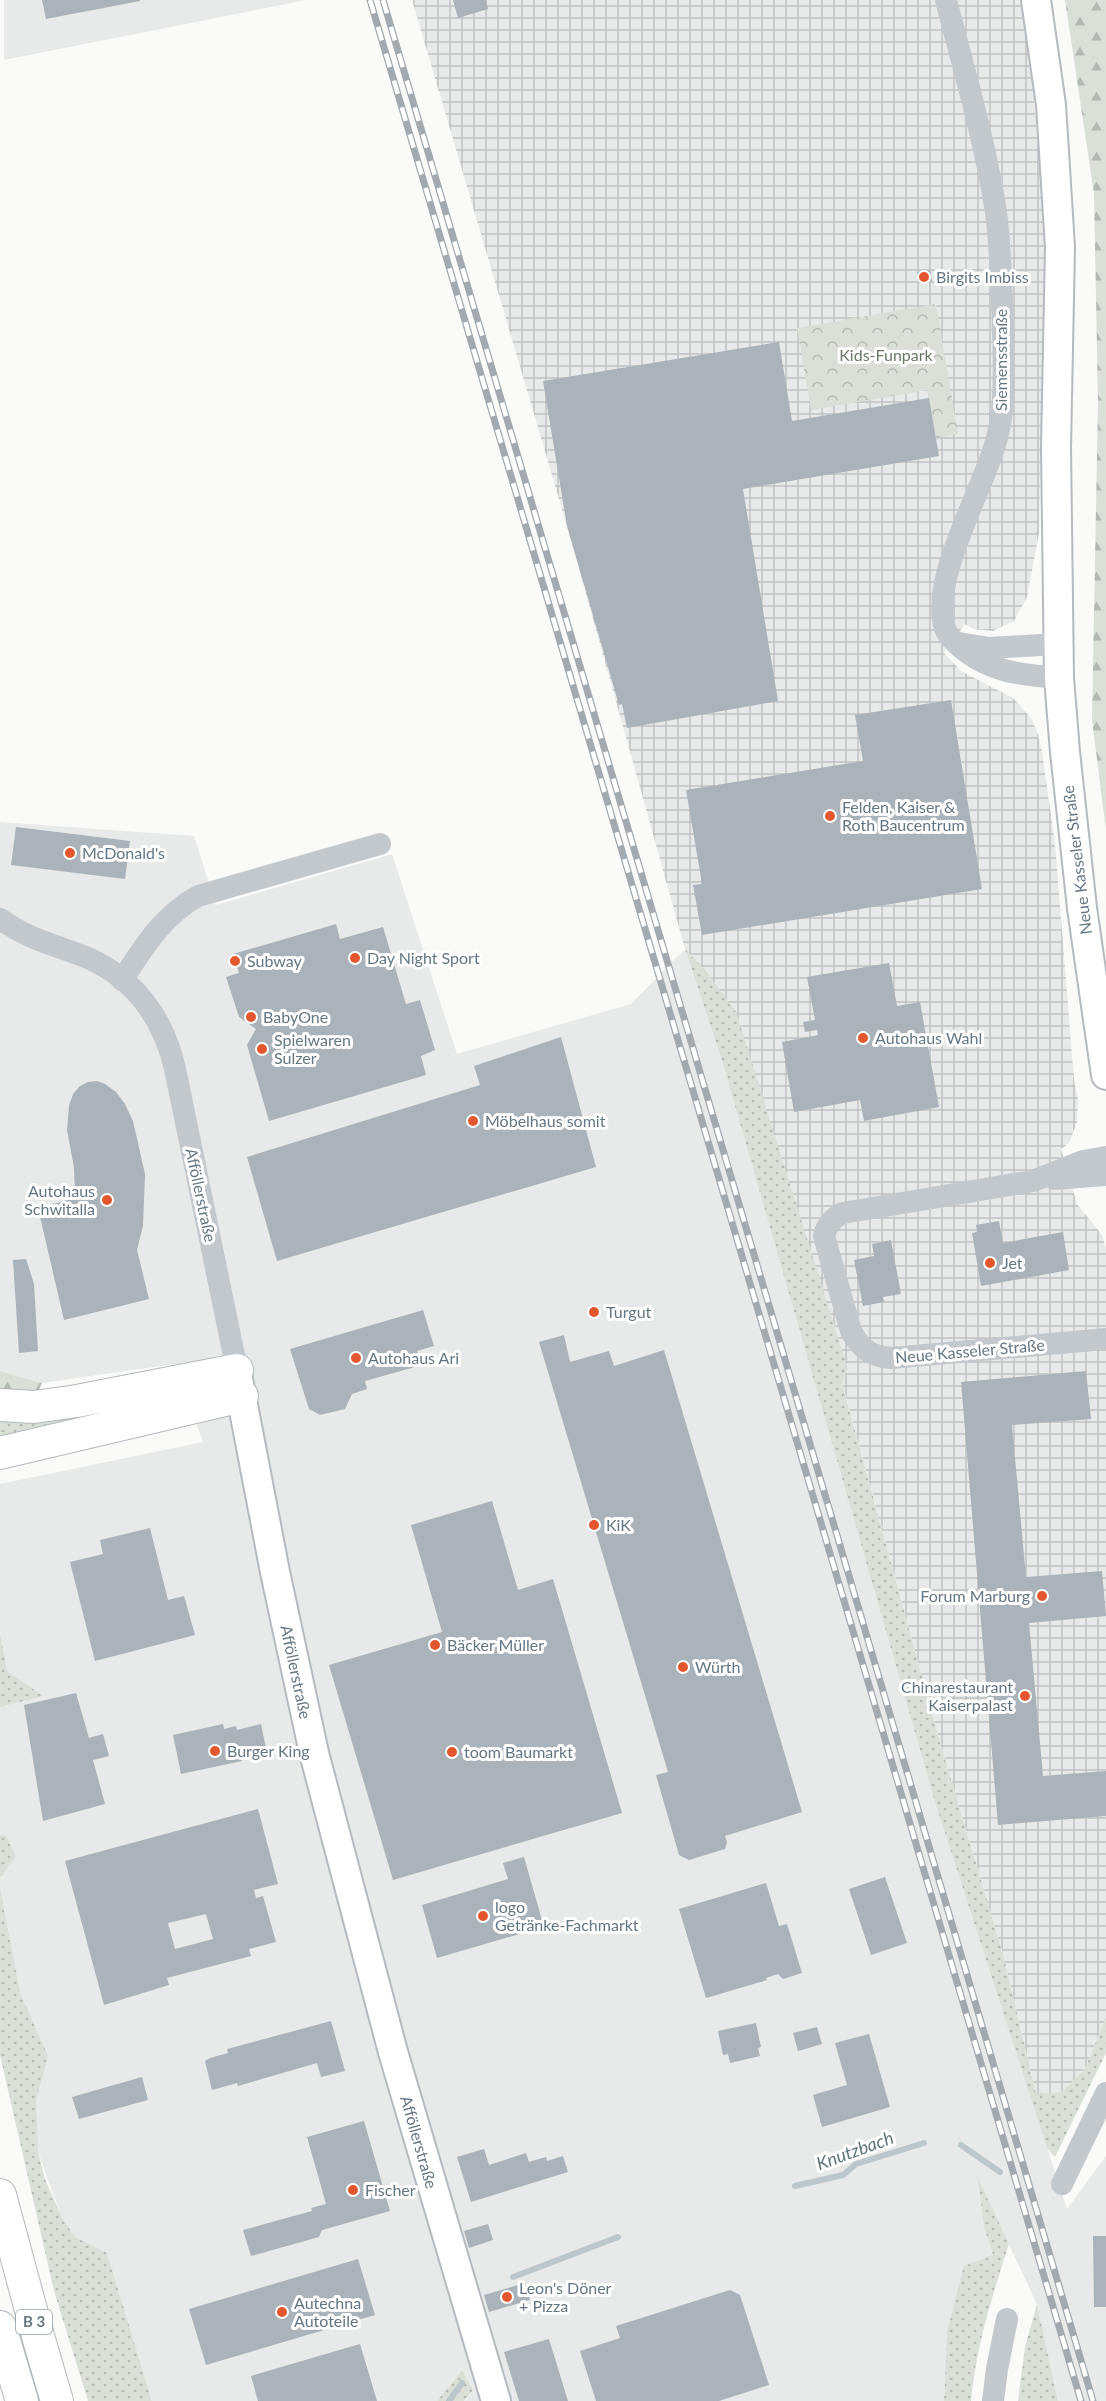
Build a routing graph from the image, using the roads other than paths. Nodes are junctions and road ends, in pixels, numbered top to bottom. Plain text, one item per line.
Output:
1 (946, 0) edge
2 (1036, 0) edge
3 (954, 641) junction
4 (1058, 644) junction
5 (1059, 678) junction
6 (380, 844) dead end
7 (0, 919) edge
8 (122, 980) junction
9 (1106, 1075) edge
10 (1106, 1157) edge
11 (1106, 1175) edge
12 (1040, 1179) junction
13 (1106, 1339) edge
14 (239, 1383) junction
15 (0, 1405) edge
16 (0, 1453) edge
17 (1106, 2093) edge
18 (1062, 2184) dead end
19 (0, 2195) edge
20 (1007, 2319) dead end
21 (0, 2327) edge
22 (22, 2401) edge
23 (57, 2401) edge
24 (496, 2401) edge
25 (993, 2401) edge

1 - 3 street, Siemensstraße
2 - 4 main road, Neue Kasseler Straße
3 - 4 street
3 - 5 street, Siemensstraße
4 - 5 main road, Neue Kasseler Straße
5 - 9 main road, Neue Kasseler Straße
6 - 8 street
7 - 8 street, Afföllerstraße
8 - 14 street, Afföllerstraße
10 - 12 street, Neue Kasseler Straße
11 - 12 street, Neue Kasseler Straße
12 - 13 street, Neue Kasseler Straße
14 - 15 highway
14 - 16 highway
14 - 24 main road, Afföllerstraße
17 - 18 street
19 - 23 highway, B 3
20 - 25 street
21 - 22 highway, B 3

